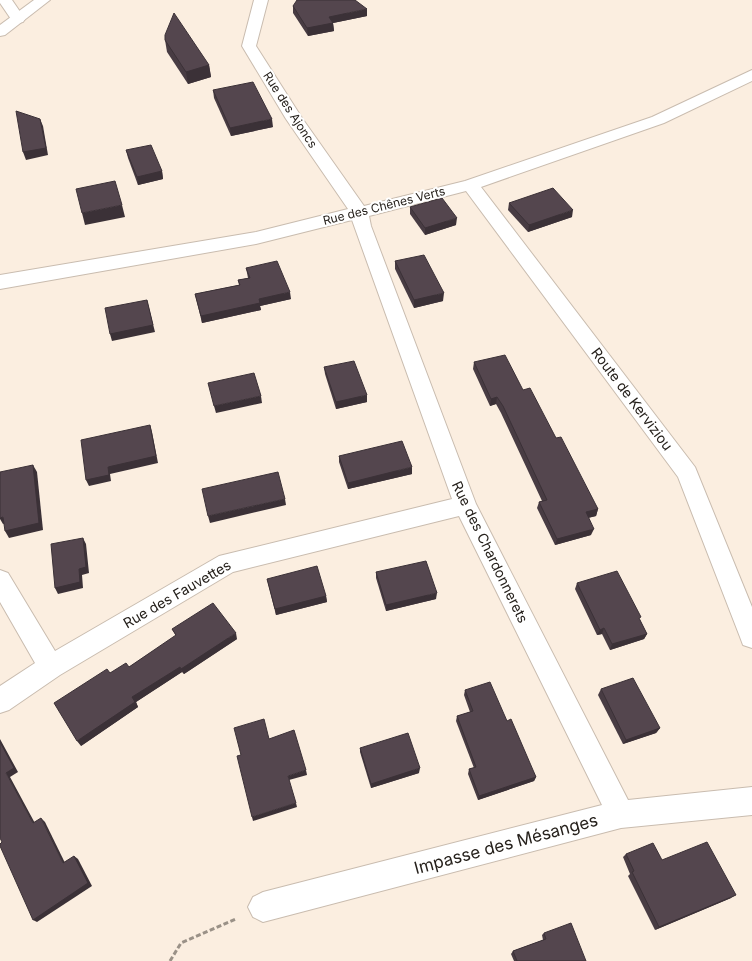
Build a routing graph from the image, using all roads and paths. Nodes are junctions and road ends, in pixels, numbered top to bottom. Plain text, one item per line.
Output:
1 (5, 0) edge
2 (43, 0) edge
3 (261, 0) edge
4 (18, 19) junction
5 (0, 32) edge
6 (752, 75) edge
7 (470, 185) junction
8 (359, 212) junction
9 (0, 282) edge
10 (465, 505) junction
11 (0, 580) edge
12 (752, 637) edge
13 (51, 667) junction
14 (0, 701) edge
15 (752, 801) edge
16 (621, 814) junction
17 (263, 907) joint
18 (170, 961) edge

1 - 4 street
2 - 4 street
3 - 8 street, Rue des Ajoncs
4 - 5 street
6 - 7 street, Rue des Chênes Verts
7 - 8 street, Rue des Chênes Verts
7 - 12 street, Route de Kerviziou
8 - 9 street, Rue des Chênes Verts
8 - 10 street, Rue des Chardonnerets
10 - 13 street, Rue des Fauvettes
10 - 16 street, Rue des Chardonnerets
11 - 13 street
13 - 14 street, Rue des Fauvettes
15 - 16 street, Impasse des Mésanges
16 - 17 street, Impasse des Mésanges
17 - 18 path

